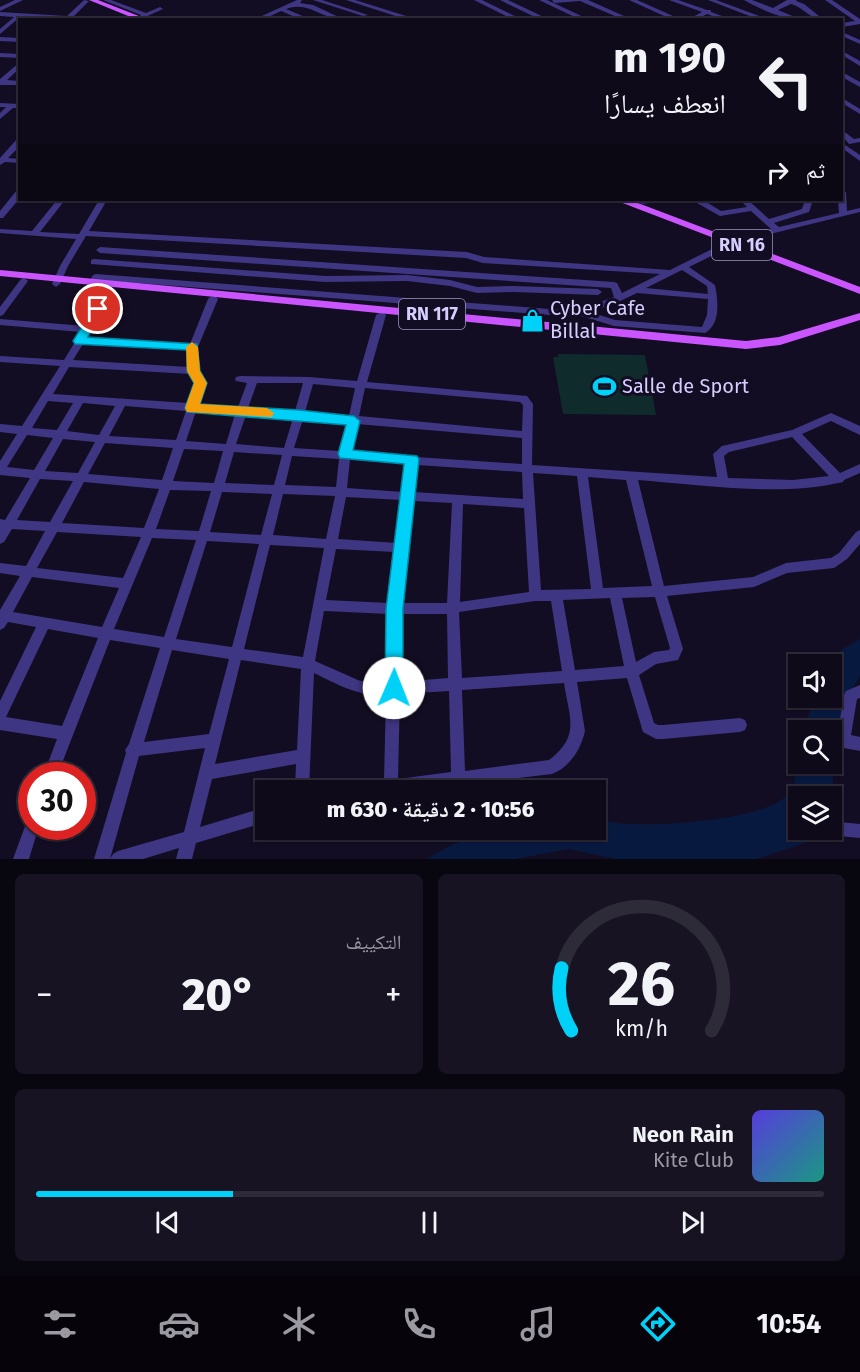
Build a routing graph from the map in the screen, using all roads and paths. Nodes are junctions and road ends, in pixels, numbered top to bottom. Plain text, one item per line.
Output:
1 (15, 0) edge
2 (20, 0) edge
3 (89, 0) edge
4 (302, 0) edge
5 (316, 0) edge
6 (349, 0) edge
7 (368, 0) edge
8 (477, 0) edge
9 (503, 0) edge
10 (541, 0) edge
11 (551, 0) edge
12 (578, 0) edge
13 (583, 0) edge
14 (632, 0) edge
15 (648, 0) edge
16 (672, 0) edge
17 (711, 0) edge
18 (729, 0) edge
19 (747, 0) edge
20 (828, 0) edge
21 (111, 1) edge
22 (790, 1) edge
23 (294, 4) junction
24 (361, 4) junction
25 (639, 4) junction
26 (722, 4) junction
27 (0, 8) edge
28 (520, 8) junction
29 (160, 9) dead end
30 (280, 9) junction
31 (377, 9) junction
32 (775, 9) junction
33 (706, 12) junction
34 (322, 13) junction
35 (506, 13) junction
36 (0, 14) edge
37 (18, 15) junction
38 (365, 15) junction
39 (404, 16) junction
40 (759, 16) junction
41 (55, 18) edge
42 (68, 18) edge
43 (141, 18) edge
44 (260, 18) edge
45 (304, 18) edge
46 (313, 18) edge
47 (336, 18) edge
48 (359, 18) edge
49 (400, 18) edge
50 (410, 18) edge
51 (516, 18) edge
52 (542, 18) edge
53 (582, 18) edge
54 (625, 18) edge
55 (674, 18) edge
56 (694, 18) edge
57 (724, 18) edge
58 (756, 18) edge
59 (763, 18) edge
60 (795, 18) edge
61 (818, 18) edge
62 (860, 22) edge
63 (843, 25) edge
64 (0, 32) edge
65 (843, 34) edge
66 (0, 39) edge
67 (18, 40) edge
68 (860, 42) edge
69 (843, 54) edge
70 (0, 55) edge
71 (18, 56) edge
72 (860, 64) edge
73 (18, 66) edge
74 (843, 74) edge
75 (8, 76) junction
76 (18, 76) edge
77 (852, 79) junction
78 (860, 79) edge
79 (0, 80) edge
80 (843, 80) edge
81 (18, 83) edge
82 (860, 85) edge
83 (0, 105) edge
84 (15, 106) edge
85 (856, 106) edge
86 (860, 112) edge
87 (0, 117) edge
88 (843, 133) edge
89 (856, 141) edge
90 (18, 143) edge
91 (843, 146) edge
92 (860, 159) edge
93 (1, 161) edge
94 (18, 161) edge
95 (18, 194) edge
96 (59, 201) edge
97 (103, 201) edge
98 (626, 201) edge
99 (638, 201) edge
100 (700, 201) edge
101 (745, 201) edge
102 (809, 201) edge
103 (842, 201) edge
104 (753, 208) junction
105 (860, 210) edge
106 (843, 214) junction
107 (0, 216) edge
108 (768, 222) junction
109 (776, 229) junction
110 (0, 231) edge
111 (35, 233) junction
112 (108, 234) junction
113 (81, 235) junction
114 (219, 240) junction
115 (736, 240) junction
116 (336, 246) junction
117 (100, 250) junction
118 (397, 250) junction
119 (209, 257) junction
120 (481, 259) junction
121 (94, 262) junction
122 (518, 262) junction
123 (330, 265) junction
124 (682, 266) junction
125 (393, 269) junction
126 (671, 272) junction
127 (0, 273) edge
128 (54, 275) junction
129 (479, 276) junction
130 (0, 279) edge
131 (325, 279) junction
132 (516, 279) junction
133 (94, 280) junction
134 (24, 281) junction
135 (860, 284) edge
136 (514, 289) junction
137 (112, 290) junction
138 (477, 290) junction
139 (634, 290) junction
140 (860, 291) edge
141 (598, 292) dead end
142 (619, 297) junction
143 (713, 297) junction
144 (213, 299) junction
145 (318, 299) junction
146 (458, 304) junction
147 (0, 313) edge
148 (582, 313) junction
149 (381, 315) junction
150 (457, 316) junction
151 (860, 316) edge
152 (0, 322) edge
153 (860, 323) edge
154 (85, 329) junction
155 (825, 331) junction
156 (79, 341) junction
157 (193, 347) junction
158 (0, 359) edge
159 (67, 362) junction
160 (193, 371) junction
161 (309, 380) junction
162 (361, 386) junction
163 (46, 397) junction
164 (80, 400) junction
165 (122, 403) junction
166 (192, 408) junction
167 (241, 412) junction
168 (299, 415) junction
169 (354, 421) junction
170 (0, 428) edge
171 (25, 431) junction
172 (860, 431) edge
173 (794, 433) junction
174 (61, 435) junction
175 (527, 435) junction
176 (103, 439) junction
177 (181, 445) junction
178 (228, 449) junction
179 (288, 452) junction
180 (345, 454) junction
181 (412, 459) junction
182 (527, 468) junction
183 (860, 468) edge
184 (0, 470) edge
185 (582, 471) junction
186 (37, 474) junction
187 (631, 476) junction
188 (81, 479) junction
189 (839, 479) junction
190 (723, 482) junction
191 (165, 485) junction
192 (216, 489) junction
193 (279, 491) junction
194 (341, 492) junction
195 (409, 497) junction
196 (458, 500) junction
197 (530, 504) junction
198 (4, 524) edge
199 (54, 528) junction
200 (148, 535) junction
201 (860, 535) edge
202 (203, 536) junction
203 (0, 539) edge
204 (267, 540) junction
205 (331, 544) junction
206 (402, 548) junction
207 (0, 568) edge
208 (30, 572) junction
209 (128, 584) junction
210 (659, 591) junction
211 (598, 592) junction
212 (615, 592) junction
213 (556, 594) junction
214 (535, 596) junction
215 (318, 605) junction
216 (453, 608) junction
217 (394, 609) junction
218 (2, 618) edge
219 (44, 623) junction
220 (106, 633) junction
221 (168, 644) junction
222 (235, 655) junction
223 (308, 664) junction
224 (632, 672) junction
225 (570, 677) junction
226 (456, 684) junction
227 (394, 688) junction
228 (860, 691) edge
229 (0, 716) edge
230 (0, 723) edge
231 (740, 725) dead end
232 (64, 733) junction
233 (212, 740) junction
234 (860, 744) edge
235 (132, 750) junction
236 (303, 756) junction
237 (55, 762) edge
238 (205, 772) junction
239 (458, 778) junction
240 (302, 780) edge
241 (391, 780) edge
242 (441, 780) edge
243 (255, 817) edge
244 (842, 829) edge
245 (860, 831) edge
246 (188, 836) junction
247 (27, 840) edge
248 (21, 859) edge
249 (102, 859) edge
250 (118, 859) edge
251 (184, 859) edge

1 - 27 street
2 - 27 street
3 - 42 street
3 - 43 main road
4 - 23 street
5 - 38 street
6 - 24 street
7 - 24 street
8 - 35 street
9 - 28 street
10 - 28 street
10 - 53 street
11 - 12 street
13 - 54 street
14 - 25 street
15 - 25 street
16 - 33 street
17 - 26 street
18 - 26 street
19 - 32 street
20 - 62 street
21 - 43 street
22 - 32 street
22 - 61 street
23 - 30 street
23 - 34 street
24 - 31 street
25 - 55 street
26 - 33 street
26 - 40 street
28 - 35 street
28 - 52 street
29 - 43 street
30 - 44 street
30 - 45 street
31 - 38 street
31 - 39 street
32 - 40 street
32 - 60 street
33 - 56 street
33 - 57 street
34 - 46 street
34 - 47 street
35 - 51 street
36 - 37 street
37 - 41 street
37 - 64 street
38 - 48 street
39 - 49 street
39 - 50 street
40 - 58 street
40 - 59 street
62 - 63 street
65 - 68 street
66 - 67 street
69 - 72 street
70 - 71 street
73 - 75 street
74 - 77 street
75 - 76 street
75 - 79 street
77 - 78 street
77 - 80 street
77 - 82 street
79 - 81 street
83 - 84 street
84 - 87 street
85 - 86 street
88 - 89 street
90 - 93 street
91 - 92 street
93 - 94 street
95 - 107 street
96 - 111 street
97 - 113 street
98 - 115 main road, RN 16
99 - 115 main road, RN 16
100 - 104 street
101 - 104 street
102 - 108 street
103 - 106 street
104 - 108 street
105 - 106 street
106 - 109 street
108 - 109 street
109 - 115 street
110 - 111 street
111 - 113 street
112 - 113 street
112 - 114 street
112 - 117 street
113 - 128 street
114 - 116 street
114 - 119 street
115 - 124 street
115 - 135 main road, RN 16
115 - 140 main road, RN 16
116 - 118 street
116 - 123 street
117 - 119 street
117 - 121 street
118 - 120 street
118 - 125 street
119 - 123 street
120 - 122 street
120 - 129 street
121 - 131 street
121 - 133 street
122 - 126 street
122 - 132 street
123 - 125 street
123 - 131 street
124 - 126 street
124 - 143 street
125 - 129 street
126 - 139 street
127 - 128 main road, RN 117
128 - 133 main road, RN 117
128 - 134 main road, RN 117
128 - 137 main road, RN 117
129 - 132 street
129 - 138 street
130 - 134 main road, RN 117
131 - 138 street
131 - 145 street
132 - 136 street
132 - 142 street
133 - 145 main road, RN 117
134 - 147 street
136 - 138 street
136 - 141 street
137 - 144 main road, RN 117
137 - 154 street
139 - 142 street
139 - 143 street
142 - 148 street
143 - 148 street
144 - 149 main road, RN 117
144 - 157 street
145 - 146 street
145 - 150 main road, RN 117
146 - 148 street
146 - 150 street
149 - 155 main road, RN 117
149 - 162 street
150 - 155 main road, RN 117
151 - 155 main road, RN 117
152 - 154 street
153 - 155 main road, RN 117
154 - 156 street
156 - 157 street
156 - 159 street
157 - 160 street
158 - 159 street
159 - 160 street
159 - 163 street
160 - 166 street
161 - 162 street
161 - 167 street
161 - 168 street
162 - 169 street
162 - 175 street
163 - 164 street
163 - 171 street
164 - 165 street
164 - 174 street
165 - 166 street
165 - 176 street
166 - 167 street
166 - 177 street
167 - 168 street
167 - 178 street
168 - 169 street
168 - 179 street
169 - 175 street
169 - 180 street
170 - 171 street
171 - 174 street
171 - 184 street
172 - 173 street
173 - 189 street
173 - 190 street
174 - 176 street
174 - 186 street
175 - 182 street
176 - 177 street
176 - 188 street
177 - 178 street
177 - 191 street
178 - 179 street
178 - 192 street
179 - 180 street
179 - 193 street
180 - 181 street
180 - 194 street
181 - 182 street
181 - 195 street
182 - 185 street
182 - 197 street
183 - 189 street
184 - 186 street
185 - 187 street
185 - 211 street
186 - 188 street
186 - 198 street
187 - 190 street
187 - 210 street
188 - 191 street
188 - 199 street
189 - 190 street
191 - 192 street
191 - 200 street
192 - 193 street
192 - 202 street
193 - 194 street
193 - 204 street
194 - 195 street
194 - 205 street
195 - 196 street
195 - 206 street
196 - 197 street
196 - 216 street
197 - 214 street
198 - 199 street
198 - 203 street
199 - 200 street
199 - 208 street
200 - 202 street
200 - 209 street
201 - 210 street
202 - 204 street
202 - 221 street
204 - 205 street
204 - 222 street
205 - 206 street
205 - 215 street
206 - 217 street
207 - 208 street
208 - 209 street
208 - 218 street
209 - 220 street
210 - 212 street
210 - 224 street
211 - 212 street
211 - 213 street
212 - 224 street
213 - 214 street
213 - 225 street
214 - 216 street
215 - 217 street
215 - 223 street
216 - 217 street
216 - 226 street
217 - 227 street
218 - 219 street
219 - 220 street
219 - 229 street
220 - 221 street
220 - 232 street
221 - 222 street
221 - 235 street
222 - 223 street
222 - 233 street
223 - 227 street
223 - 236 street
224 - 225 street
224 - 231 street
225 - 226 street
225 - 239 street
226 - 227 street
226 - 239 street
227 - 241 street
228 - 234 street
230 - 232 street
232 - 237 street
233 - 235 street
233 - 238 street
235 - 249 street
236 - 238 street
236 - 240 street
238 - 246 street
239 - 242 street
243 - 246 street
244 - 245 street
246 - 250 street
246 - 251 street
247 - 248 street

